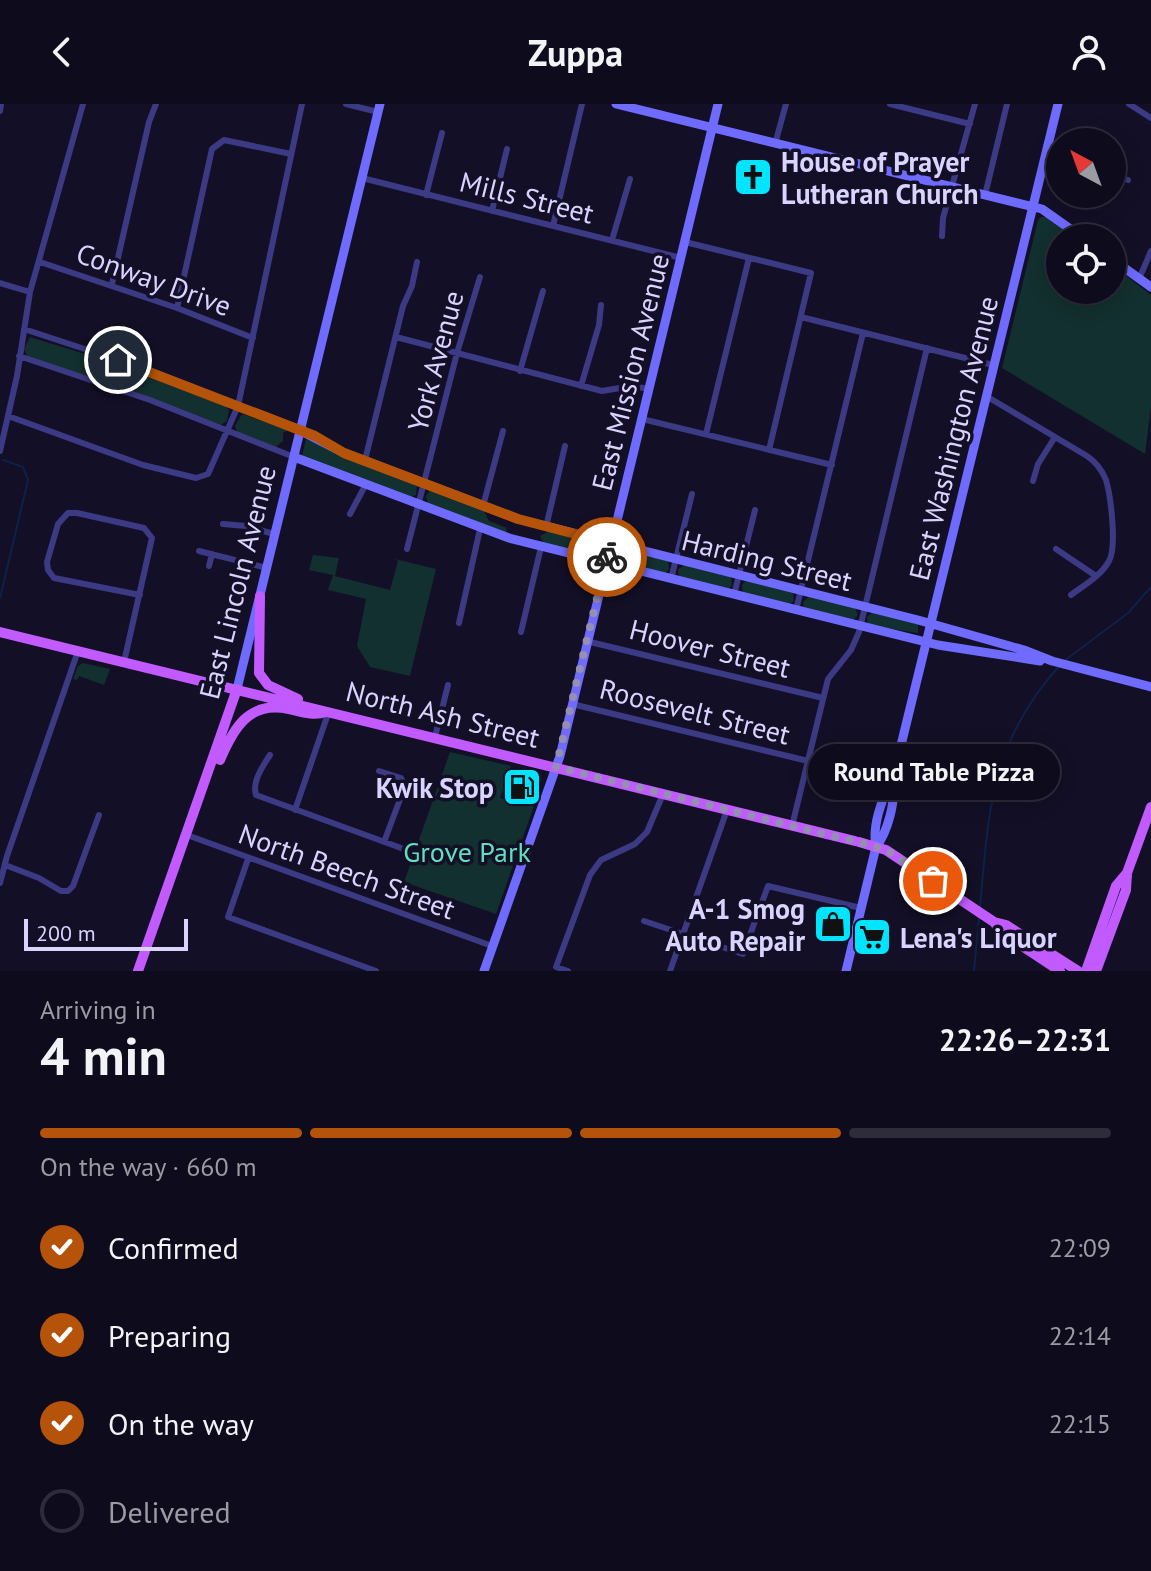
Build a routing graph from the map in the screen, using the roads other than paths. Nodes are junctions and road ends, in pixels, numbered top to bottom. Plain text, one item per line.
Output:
1 (1, 104) edge
2 (83, 104) edge
3 (156, 104) edge
4 (302, 104) edge
5 (346, 104) edge
6 (582, 104) edge
7 (616, 104) edge
8 (718, 104) edge
9 (786, 104) edge
10 (890, 104) edge
11 (975, 104) edge
12 (1007, 104) edge
13 (1058, 104) edge
14 (1129, 104) edge
15 (379, 108) edge
16 (0, 111) edge
17 (1151, 118) edge
18 (970, 124) junction
19 (1052, 128) edge
20 (713, 129) junction
21 (442, 133) dead end
22 (775, 144) junction
23 (507, 149) dead end
24 (291, 154) junction
25 (1046, 156) edge
26 (362, 178) junction
27 (630, 179) dead end
28 (952, 187) junction
29 (426, 195) junction
30 (985, 195) junction
31 (1032, 207) junction
32 (492, 211) junction
33 (1063, 224) edge
34 (553, 226) junction
35 (942, 236) dead end
36 (612, 240) junction
37 (685, 242) junction
38 (1151, 251) edge
39 (681, 258) junction
40 (749, 258) junction
41 (40, 262) junction
42 (417, 262) dead end
43 (1126, 269) edge
44 (480, 277) dead end
45 (1139, 279) junction
46 (0, 283) edge
47 (112, 284) junction
48 (1151, 287) edge
49 (543, 291) dead end
50 (30, 292) junction
51 (601, 305) dead end
52 (177, 308) junction
53 (801, 317) junction
54 (24, 329) junction
55 (863, 333) junction
56 (396, 337) junction
57 (253, 338) junction
58 (927, 348) junction
59 (457, 353) junction
60 (19, 356) junction
61 (993, 365) junction
62 (520, 371) junction
63 (581, 386) junction
64 (649, 389) junction
65 (986, 396) junction
66 (238, 406) junction
67 (8, 416) junction
68 (642, 419) junction
69 (301, 431) junction
70 (503, 431) dead end
71 (229, 432) junction
72 (706, 434) junction
73 (1055, 437) junction
74 (565, 446) dead end
75 (769, 450) junction
76 (0, 451) edge
77 (294, 457) junction
78 (365, 460) junction
79 (832, 465) junction
80 (1033, 481) dead end
81 (425, 482) junction
82 (366, 484) junction
83 (692, 494) dead end
84 (419, 504) junction
85 (483, 506) junction
86 (755, 510) dead end
87 (350, 514) dead end
88 (223, 524) dead end
89 (546, 527) junction
90 (480, 529) junction
91 (274, 534) junction
92 (610, 543) junction
93 (541, 547) junction
94 (407, 549) dead end
95 (1056, 549) dead end
96 (199, 551) dead end
97 (212, 554) junction
98 (676, 559) junction
99 (606, 562) junction
100 (209, 566) dead end
101 (267, 568) junction
102 (739, 575) junction
103 (1096, 576) junction
104 (671, 579) junction
105 (801, 591) junction
106 (140, 595) junction
107 (734, 595) junction
108 (1071, 595) dead end
109 (260, 596) junction
110 (864, 607) junction
111 (796, 610) junction
112 (459, 623) dead end
113 (930, 625) junction
114 (860, 626) junction
115 (0, 632) edge
116 (521, 632) dead end
117 (586, 641) junction
118 (926, 642) junction
119 (78, 651) junction
120 (1052, 661) junction
121 (124, 662) junction
122 (448, 685) dead end
123 (1151, 687) edge
124 (237, 689) junction
125 (823, 698) junction
126 (572, 704) junction
127 (318, 708) junction
128 (330, 711) junction
129 (435, 737) junction
130 (270, 755) dead end
131 (808, 761) junction
132 (556, 767) junction
133 (379, 771) dead end
134 (663, 794) junction
135 (1151, 807) edge
136 (295, 810) junction
137 (727, 810) junction
138 (99, 815) dead end
139 (792, 826) junction
140 (187, 835) junction
141 (384, 842) junction
142 (876, 847) junction
143 (412, 852) dead end
144 (248, 859) junction
145 (5, 865) junction
146 (1127, 873) junction
147 (0, 883) edge
148 (861, 908) junction
149 (991, 920) junction
150 (644, 921) dead end
151 (683, 934) junction
152 (492, 946) junction
153 (138, 971) edge
154 (376, 971) edge
155 (484, 971) edge
156 (568, 971) edge
157 (670, 971) edge
158 (846, 971) edge
159 (1060, 971) edge
160 (1078, 971) edge
161 (1086, 971) edge
162 (1096, 971) edge

1 - 16 street
2 - 41 street
3 - 47 street
4 - 24 street
5 - 15 street
6 - 34 street
7 - 20 main road
8 - 20 main road, East Mission Avenue
9 - 22 street
10 - 18 street
11 - 18 street
12 - 30 street
13 - 19 main road, East Washington Avenue
14 - 17 street
15 - 26 main road, East Lincoln Avenue
18 - 28 street
20 - 22 main road
20 - 37 main road, East Mission Avenue
21 - 29 street
22 - 28 main road
23 - 32 street
24 - 52 street
24 - 57 street
25 - 31 main road, East Washington Avenue
26 - 29 street, Mills Street
26 - 69 main road, East Lincoln Avenue
27 - 36 street
28 - 30 main road
28 - 35 street
29 - 32 street, Mills Street
30 - 31 main road
31 - 33 main road
31 - 61 main road, East Washington Avenue
32 - 34 street, Mills Street
34 - 36 street, Mills Street
36 - 39 street, Mills Street
37 - 39 main road, East Mission Avenue
37 - 40 street
38 - 45 street
39 - 64 main road, East Mission Avenue
40 - 53 street
40 - 72 street
41 - 47 street, Conway Drive
41 - 50 street
42 - 56 street
43 - 45 main road
44 - 59 street, York Avenue
45 - 48 main road
46 - 50 street
47 - 52 street, Conway Drive
49 - 62 street
50 - 54 street
51 - 63 street
52 - 57 street, Conway Drive
53 - 55 street
53 - 75 street
54 - 60 street
54 - 66 street, Harding Street
55 - 58 street
55 - 79 street
56 - 59 street
56 - 78 street
57 - 66 street
58 - 61 street
58 - 110 street
59 - 62 street
59 - 81 street, York Avenue
60 - 67 street
60 - 71 street, Harding Street
61 - 65 main road, East Washington Avenue
62 - 63 street
63 - 64 street
64 - 68 main road, East Mission Avenue
65 - 73 street
65 - 113 main road, East Washington Avenue
66 - 69 street, Harding Street
66 - 71 street
67 - 71 street
67 - 76 street
68 - 72 street
68 - 92 main road, East Mission Avenue
69 - 77 main road, East Lincoln Avenue
69 - 78 main road, Harding Street
70 - 85 street
71 - 77 street, Harding Street
72 - 75 street
73 - 80 street
73 - 103 street
74 - 89 street
75 - 79 street
77 - 82 main road, Harding Street
77 - 91 main road, East Lincoln Avenue
78 - 81 main road, Harding Street
79 - 105 street
81 - 84 street, York Avenue
81 - 85 main road, Harding Street
82 - 84 main road, Harding Street
82 - 87 street
83 - 98 street
84 - 90 main road, Harding Street
84 - 94 street, York Avenue
85 - 89 main road, Harding Street
86 - 102 street
88 - 91 street
89 - 92 main road, Harding Street
90 - 93 main road, Harding Street
90 - 112 street
91 - 101 main road, East Lincoln Avenue
92 - 98 main road, Harding Street
92 - 99 main road, East Mission Avenue
93 - 99 main road, Harding Street
93 - 116 street
95 - 103 street
96 - 97 street
97 - 100 street
97 - 101 street
98 - 102 main road, Harding Street
98 - 104 street
99 - 104 main road, Harding Street
99 - 117 main road, East Mission Avenue
101 - 109 main road, East Lincoln Avenue
102 - 105 main road, Harding Street
102 - 107 street
103 - 108 street
104 - 107 main road, Harding Street
105 - 110 main road, Harding Street
105 - 111 street
106 - 106 street
106 - 121 street
107 - 111 main road, Harding Street
109 - 124 main road, East Lincoln Avenue
109 - 127 main road
110 - 113 main road, Harding Street
110 - 114 street
111 - 114 main road, Harding Street
113 - 118 main road, East Washington Avenue
113 - 120 main road, Harding Street
114 - 118 main road, Harding Street
114 - 125 street
115 - 119 main road, North Ash Street
117 - 125 street, Hoover Street
117 - 126 main road, East Mission Avenue
118 - 120 main road, Harding Street
118 - 142 main road, East Washington Avenue
119 - 121 main road, North Ash Street
119 - 145 street
120 - 123 main road, Harding Street
121 - 124 main road, North Ash Street
122 - 129 street
124 - 127 main road, North Ash Street
124 - 140 main road, East Lincoln Avenue
125 - 131 street
126 - 131 street, Roosevelt Street
126 - 132 main road, East Mission Avenue
127 - 128 main road, North Ash Street
128 - 129 main road, North Ash Street
128 - 136 street
128 - 140 main road
129 - 132 main road, North Ash Street
130 - 136 street
131 - 139 street
132 - 134 main road, North Ash Street
132 - 152 main road, East Mission Avenue
133 - 141 street
134 - 137 main road, North Ash Street
134 - 156 street
135 - 146 main road
136 - 141 street
137 - 139 main road, North Ash Street
137 - 151 street
138 - 145 street
139 - 142 main road, North Ash Street
140 - 144 street, North Beech Street
140 - 153 main road, East Lincoln Avenue
141 - 143 street
142 - 148 main road, East Washington Avenue
142 - 149 main road, North Ash Street
144 - 152 street, North Beech Street
144 - 154 street
145 - 147 street
146 - 161 main road
146 - 162 main road
148 - 151 street
148 - 158 main road, East Washington Avenue
149 - 159 main road, North Ash Street
149 - 160 main road, North Ash Street
150 - 151 street
151 - 157 street
152 - 155 main road, East Mission Avenue

